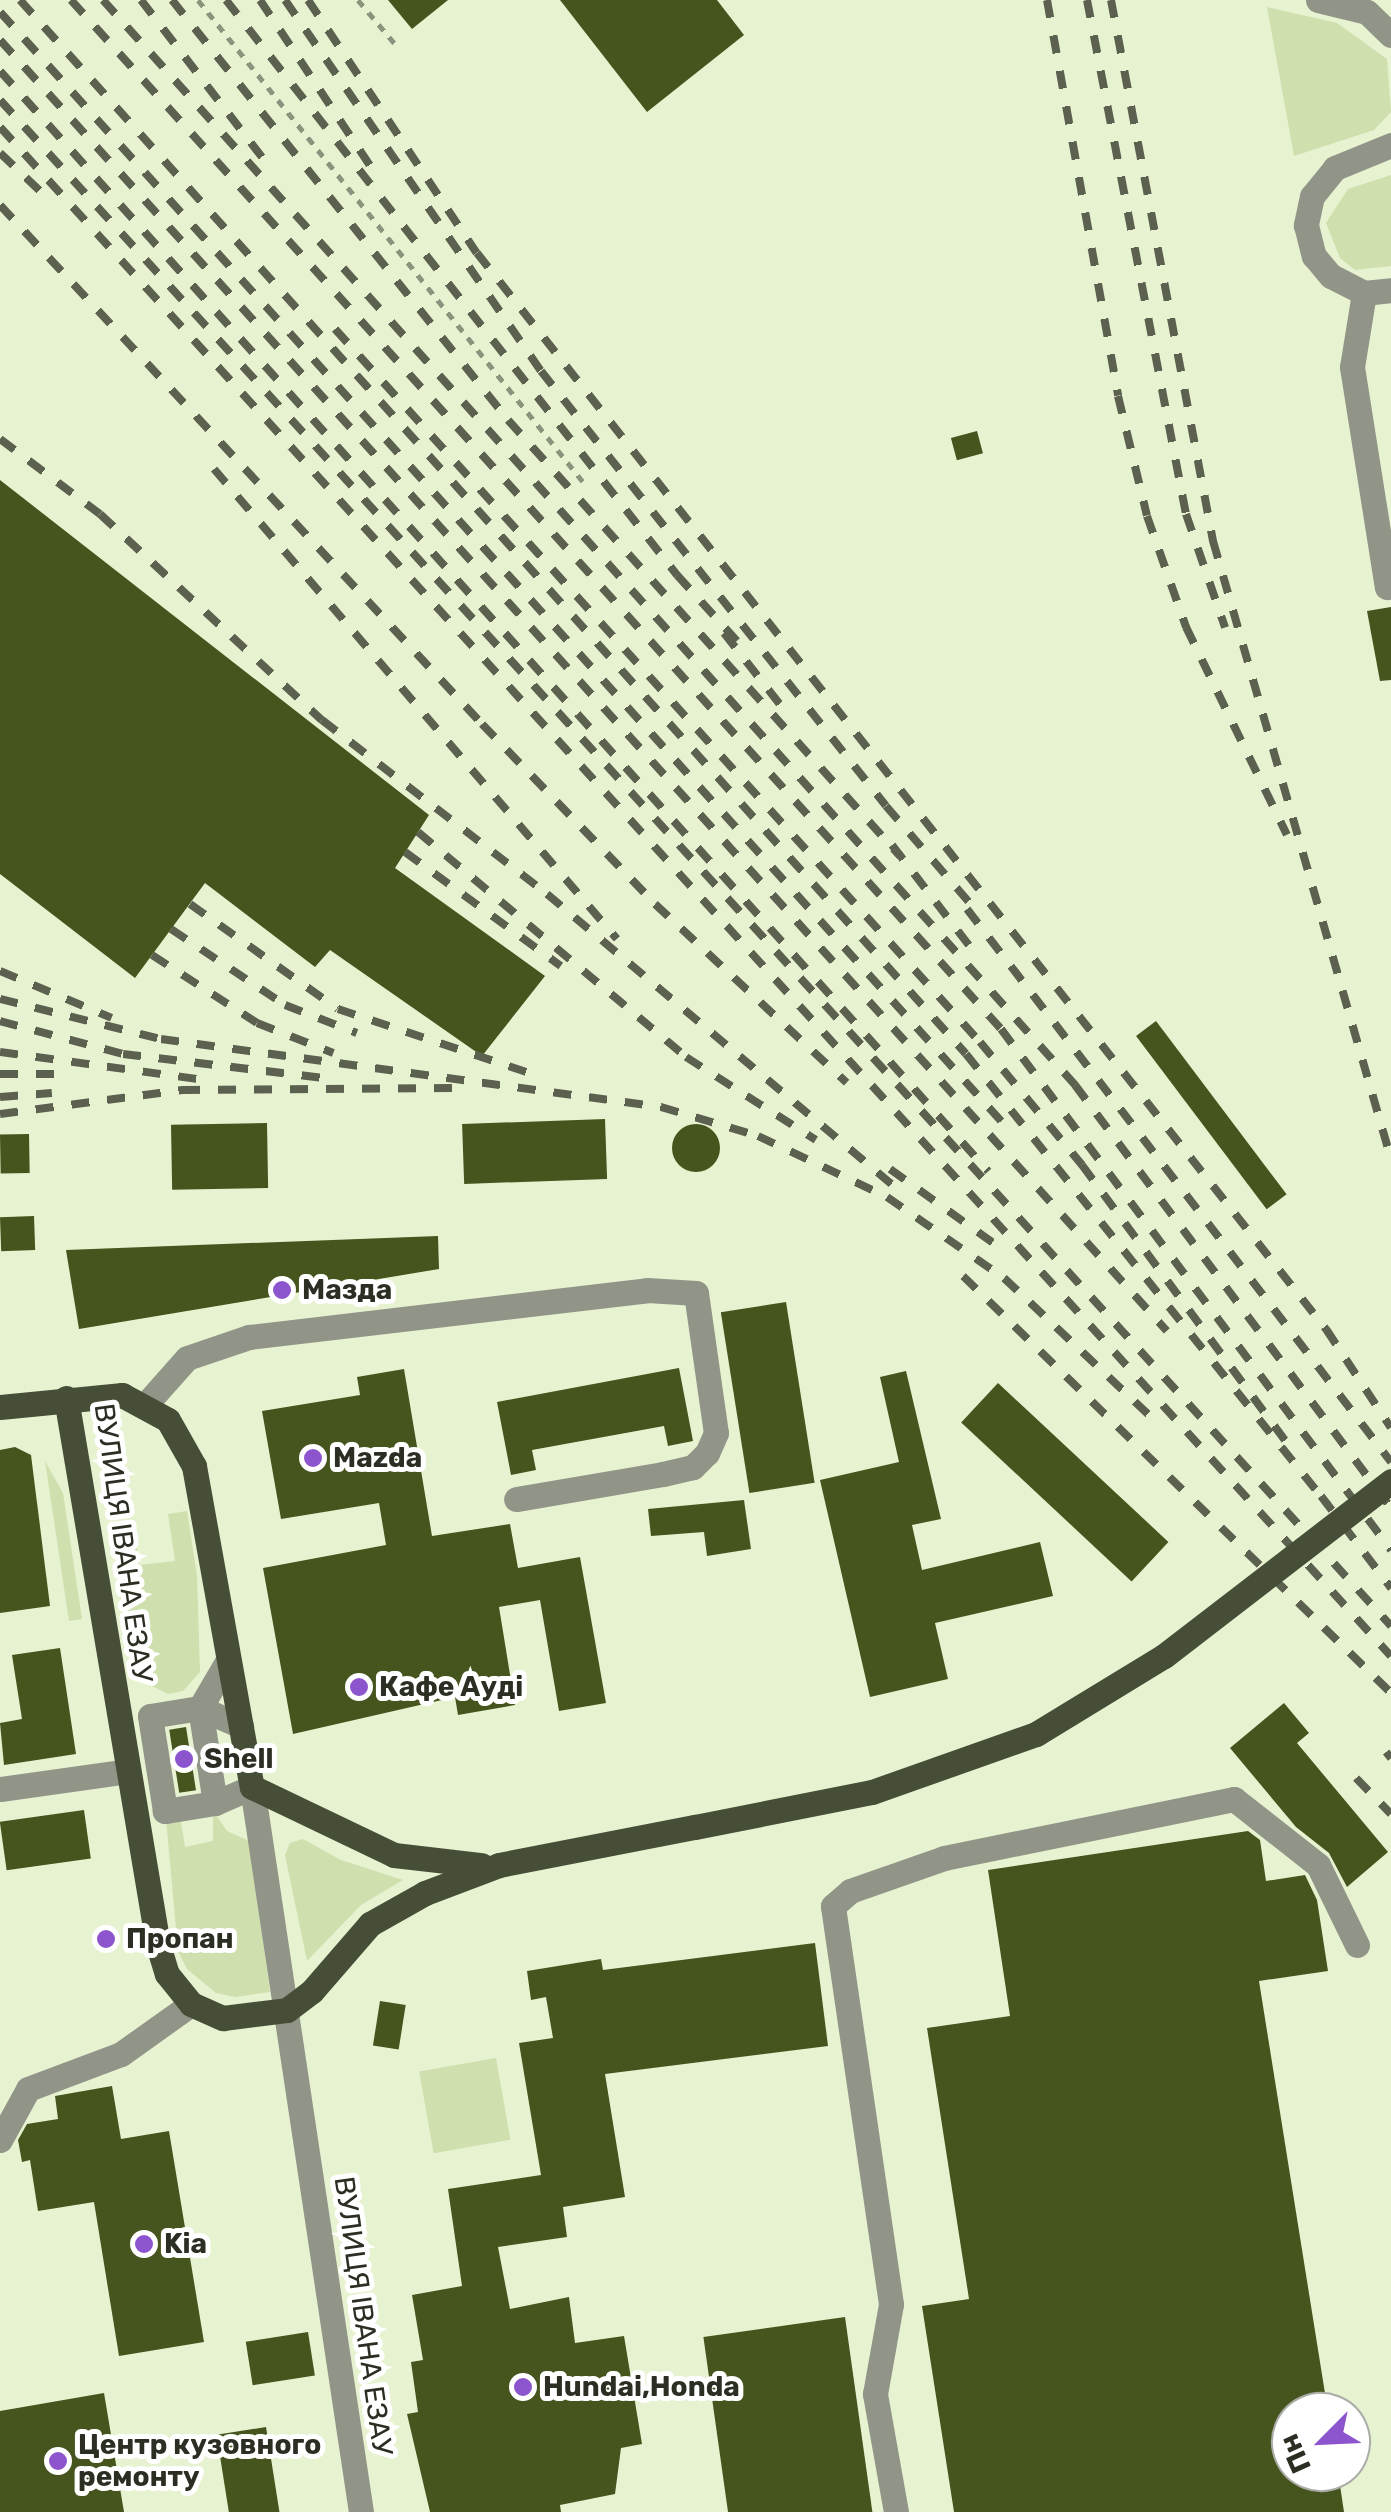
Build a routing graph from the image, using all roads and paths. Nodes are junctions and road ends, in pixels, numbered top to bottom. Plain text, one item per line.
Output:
1 (198, 0) edge
2 (358, 0) edge
3 (1318, 0) edge
4 (1391, 35) edge
5 (396, 45) dead end
6 (1391, 144) edge
7 (1391, 290) edge
8 (1364, 293) junction
9 (584, 483) dead end
10 (1387, 587) dead end
11 (66, 1398) junction
12 (147, 1403) junction
13 (0, 1407) edge
14 (1391, 1481) edge
15 (516, 1498) dead end
16 (228, 1660) junction
17 (114, 1691) junction
18 (200, 1708) junction
19 (150, 1716) junction
20 (241, 1726) junction
21 (128, 1771) junction
22 (252, 1786) junction
23 (0, 1789) edge
24 (216, 1803) junction
25 (166, 1811) junction
26 (140, 1837) junction
27 (499, 1865) junction
28 (1358, 1945) dead end
29 (190, 2004) junction
30 (288, 2010) junction
31 (0, 2140) edge
32 (361, 2512) edge
33 (896, 2512) edge

1 - 9 path
2 - 5 path
3 - 4 street
6 - 8 street
7 - 8 street
8 - 10 street
11 - 12 main road, ВУЛИЦЯ ІВАНА ЕЗАУ
11 - 13 main road
11 - 17 main road, ВУЛИЦЯ ІВАНА ЕЗАУ
12 - 15 street
12 - 16 main road, ВУЛИЦЯ ІВАНА ЕЗАУ
14 - 27 main road, bridge
16 - 18 street
16 - 20 main road, ВУЛИЦЯ ІВАНА ЕЗАУ
17 - 19 street
17 - 21 main road, ВУЛИЦЯ ІВАНА ЕЗАУ
18 - 19 street
18 - 20 street
18 - 24 street
19 - 25 street
20 - 22 main road, ВУЛИЦЯ ІВАНА ЕЗАУ
21 - 23 street
21 - 26 main road, ВУЛИЦЯ ІВАНА ЕЗАУ
22 - 24 street
22 - 27 main road
22 - 30 street, ВУЛИЦЯ ІВАНА ЕЗАУ
24 - 25 street
25 - 26 street
26 - 29 main road, ВУЛИЦЯ ІВАНА ЕЗАУ
27 - 30 main road
28 - 33 street
29 - 30 main road
29 - 31 street
30 - 32 street, ВУЛИЦЯ ІВАНА ЕЗАУ

